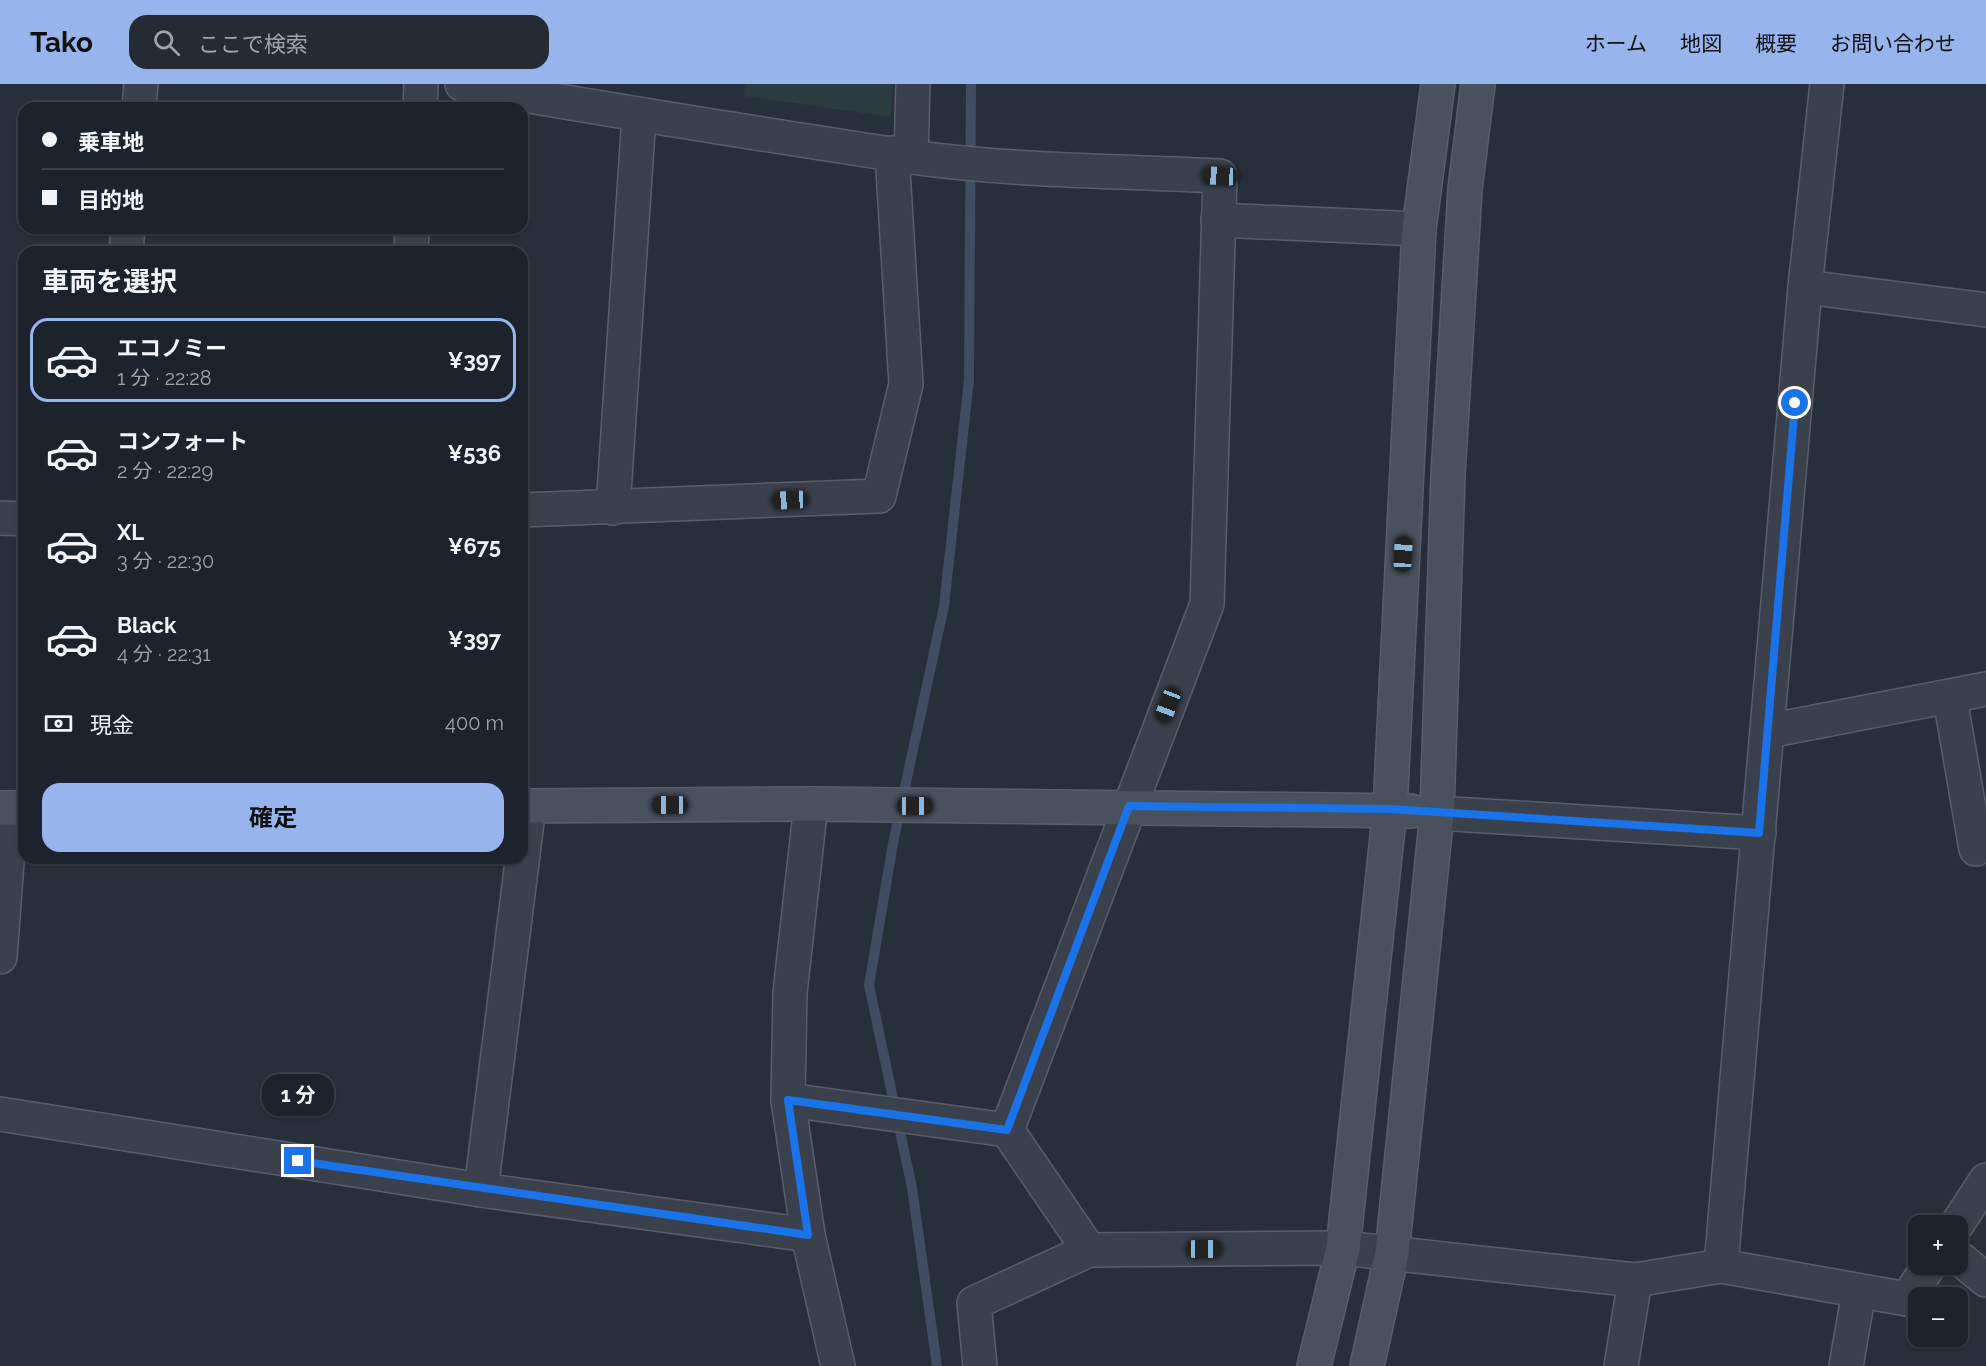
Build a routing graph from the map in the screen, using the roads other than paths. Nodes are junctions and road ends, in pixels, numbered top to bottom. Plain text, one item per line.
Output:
1 (141, 84) edge
2 (421, 84) edge
3 (462, 84) edge
4 (914, 84) edge
5 (1438, 84) edge
6 (1478, 84) edge
7 (1827, 84) edge
8 (140, 102) edge
9 (420, 102) edge
10 (639, 116) junction
11 (915, 156) junction
12 (1218, 220) junction
13 (1419, 229) junction
14 (1805, 286) junction
15 (1986, 310) edge
16 (613, 508) junction
17 (528, 510) edge
18 (0, 519) edge
19 (18, 519) edge
20 (1986, 689) edge
21 (1950, 698) junction
22 (1768, 731) junction
23 (811, 804) junction
24 (528, 806) edge
25 (1129, 806) junction
26 (12, 808) edge
27 (1390, 809) junction
28 (1437, 813) junction
29 (1759, 833) junction
30 (1976, 849) dead end
31 (518, 864) edge
32 (0, 957) edge
33 (788, 1100) junction
34 (0, 1114) edge
35 (1007, 1130) junction
36 (1986, 1180) edge
37 (481, 1190) junction
38 (1963, 1215) edge
39 (808, 1235) junction
40 (1343, 1248) junction
41 (1089, 1250) junction
42 (1392, 1254) junction
43 (1968, 1265) edge
44 (1721, 1266) junction
45 (1923, 1275) edge
46 (1986, 1280) edge
47 (1635, 1281) junction
48 (1859, 1291) junction
49 (838, 1366) edge
50 (980, 1366) edge
51 (1314, 1366) edge
52 (1367, 1366) edge
53 (1621, 1366) edge
54 (1846, 1366) edge

1 - 8 street
2 - 9 street
3 - 10 street
4 - 11 street
5 - 13 street
6 - 28 street
7 - 14 street
10 - 11 street
10 - 16 street
11 - 12 street
11 - 16 street
12 - 13 street
12 - 25 street
13 - 27 street
14 - 15 street
14 - 22 street
16 - 17 street
18 - 19 street
20 - 21 street
21 - 22 street
21 - 30 street
22 - 29 street
23 - 24 street
23 - 25 street
23 - 33 street
25 - 27 street
25 - 35 street
26 - 32 street
27 - 28 street
27 - 40 street
28 - 29 street
28 - 42 street
29 - 44 street
31 - 37 street
33 - 35 street
33 - 39 street
34 - 37 street
35 - 41 street
36 - 38 street
37 - 39 street
39 - 49 street
40 - 41 street
40 - 42 street
40 - 51 street
41 - 50 street
42 - 47 street
42 - 52 street
43 - 46 street
44 - 47 street
44 - 48 street
45 - 48 street
47 - 53 street
48 - 54 street

